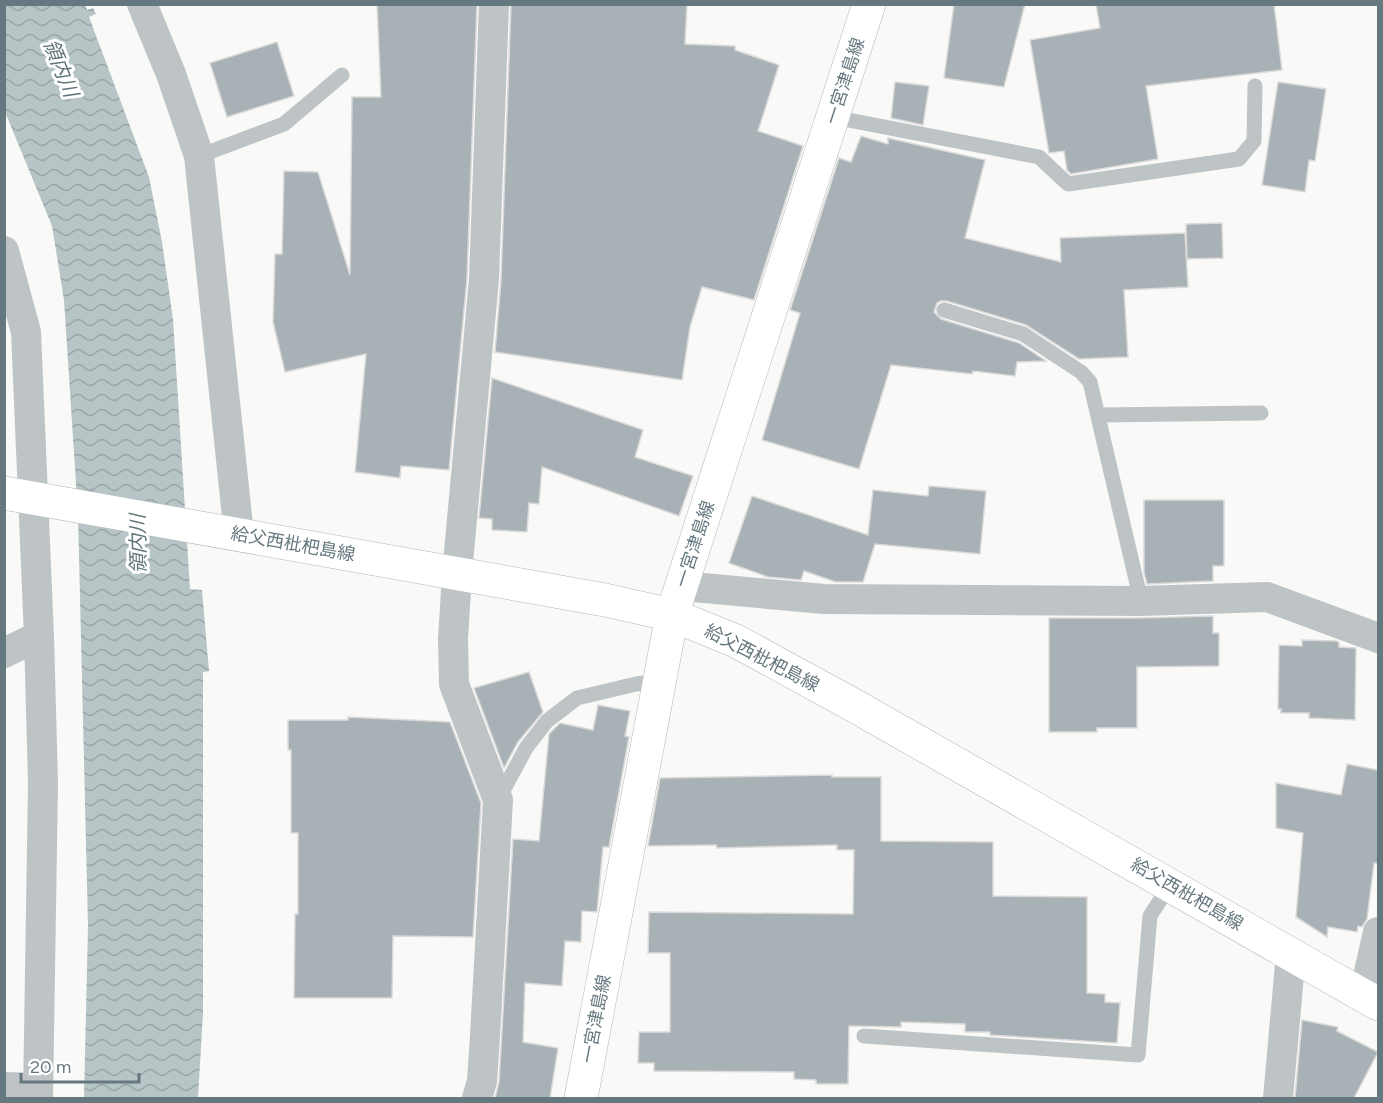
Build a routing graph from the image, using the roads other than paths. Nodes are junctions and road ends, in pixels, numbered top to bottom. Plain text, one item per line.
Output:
1 (142, 4) edge
2 (494, 4) edge
3 (869, 4) edge
4 (342, 75) dead end
5 (1255, 86) dead end
6 (833, 117) junction
7 (199, 156) junction
8 (4, 251) edge
9 (944, 310) dead end
10 (1261, 413) dead end
11 (1098, 415) junction
12 (27, 497) edge
13 (235, 534) junction
14 (457, 574) junction
15 (677, 601) junction
16 (1141, 601) junction
17 (39, 636) junction
18 (1378, 638) edge
19 (4, 653) edge
20 (660, 681) junction
21 (498, 800) junction
22 (1170, 885) junction
23 (1378, 932) edge
24 (1291, 953) junction
25 (1371, 999) edge
26 (864, 1036) dead end
27 (4, 1087) edge
28 (38, 1094) edge
29 (477, 1098) edge
30 (581, 1098) edge
31 (1278, 1098) edge

1 - 7 street
2 - 14 street
3 - 6 main road, 一宮津島線
4 - 7 lane
5 - 6 lane
6 - 15 main road, 一宮津島線
7 - 13 street
8 - 12 street
9 - 11 lane
10 - 11 lane
11 - 16 lane
12 - 13 main road, 給父西枇杷島線
12 - 17 street
13 - 14 main road, 給父西枇杷島線
14 - 15 main road, 給父西枇杷島線
14 - 21 street
15 - 16 street
15 - 20 main road, 一宮津島線
15 - 22 main road, 給父西枇杷島線
16 - 18 street
17 - 19 street
17 - 28 street
20 - 21 lane
20 - 30 main road, 一宮津島線
21 - 29 street
22 - 24 main road, 給父西枇杷島線
22 - 26 lane
23 - 25 street
24 - 25 main road, 給父西枇杷島線
24 - 31 street
27 - 28 street

